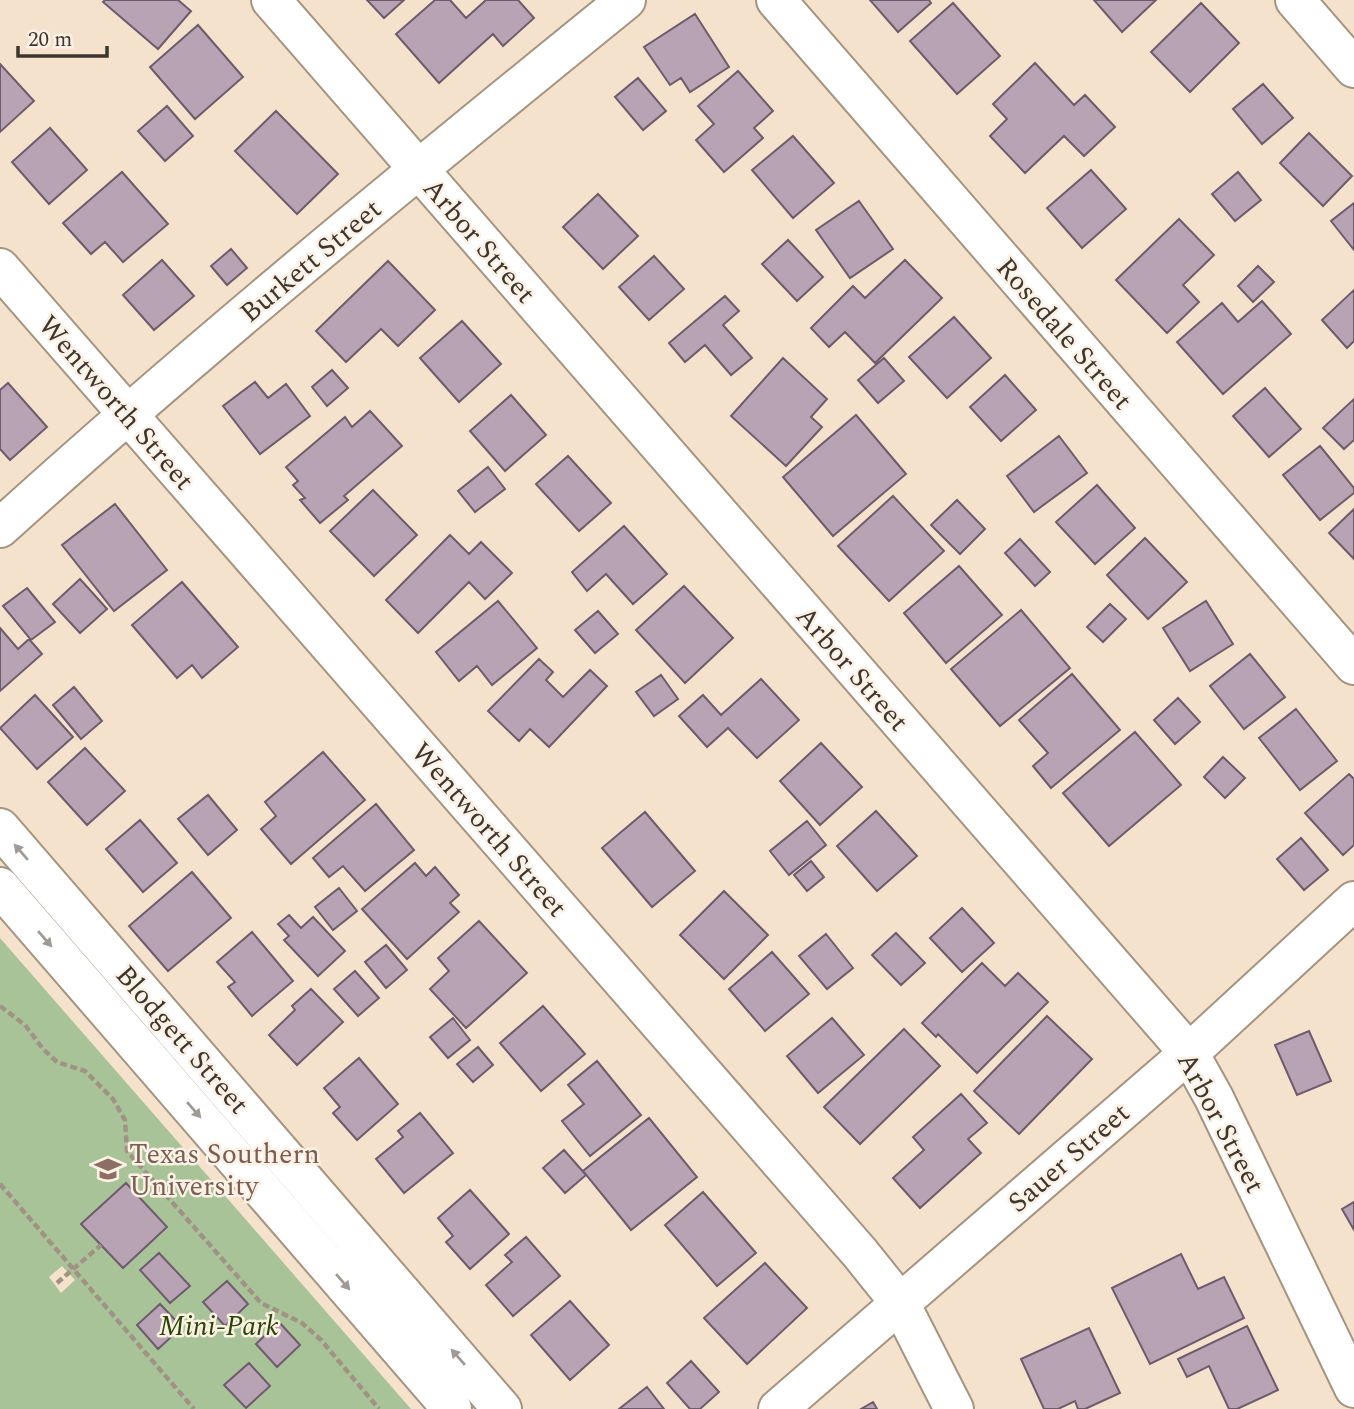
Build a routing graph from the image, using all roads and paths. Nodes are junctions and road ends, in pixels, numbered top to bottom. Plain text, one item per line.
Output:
1 (271, 0) edge
2 (626, 0) edge
3 (776, 0) edge
4 (1295, 0) edge
5 (1354, 68) edge
6 (417, 169) junction
7 (0, 268) edge
8 (128, 415) junction
9 (0, 528) edge
10 (1354, 665) edge
11 (0, 828) edge
12 (0, 887) edge
13 (1354, 901) edge
14 (0, 1006) edge
15 (1189, 1053) junction
16 (0, 1184) edge
17 (302, 1205) junction
18 (101, 1245) dead end
19 (73, 1269) junction
20 (57, 1283) dead end
21 (900, 1303) junction
22 (1354, 1388) edge
23 (194, 1409) edge
24 (379, 1409) edge
25 (452, 1409) edge
26 (502, 1409) edge
27 (778, 1409) edge
28 (954, 1409) edge

1 - 6 street, Arbor Street
2 - 6 street, Burkett Street
3 - 10 street, Rosedale Street
4 - 5 street
6 - 8 street, Burkett Street
6 - 15 street, Arbor Street
7 - 8 street, Wentworth Street
8 - 9 street, Burkett Street
8 - 21 street, Wentworth Street
17 -> 11 street, Blodgett Street
12 -> 17 street, Blodgett Street
13 - 15 street, Sauer Street
14 - 24 path
15 - 21 street, Sauer Street
15 - 22 street, Arbor Street
16 - 19 path
17 -> 25 street, Blodgett Street
26 -> 17 street, Blodgett Street
18 - 19 path
19 - 20 path
19 - 23 path
21 - 27 street, Sauer Street
21 - 28 street, Wentworth Street

